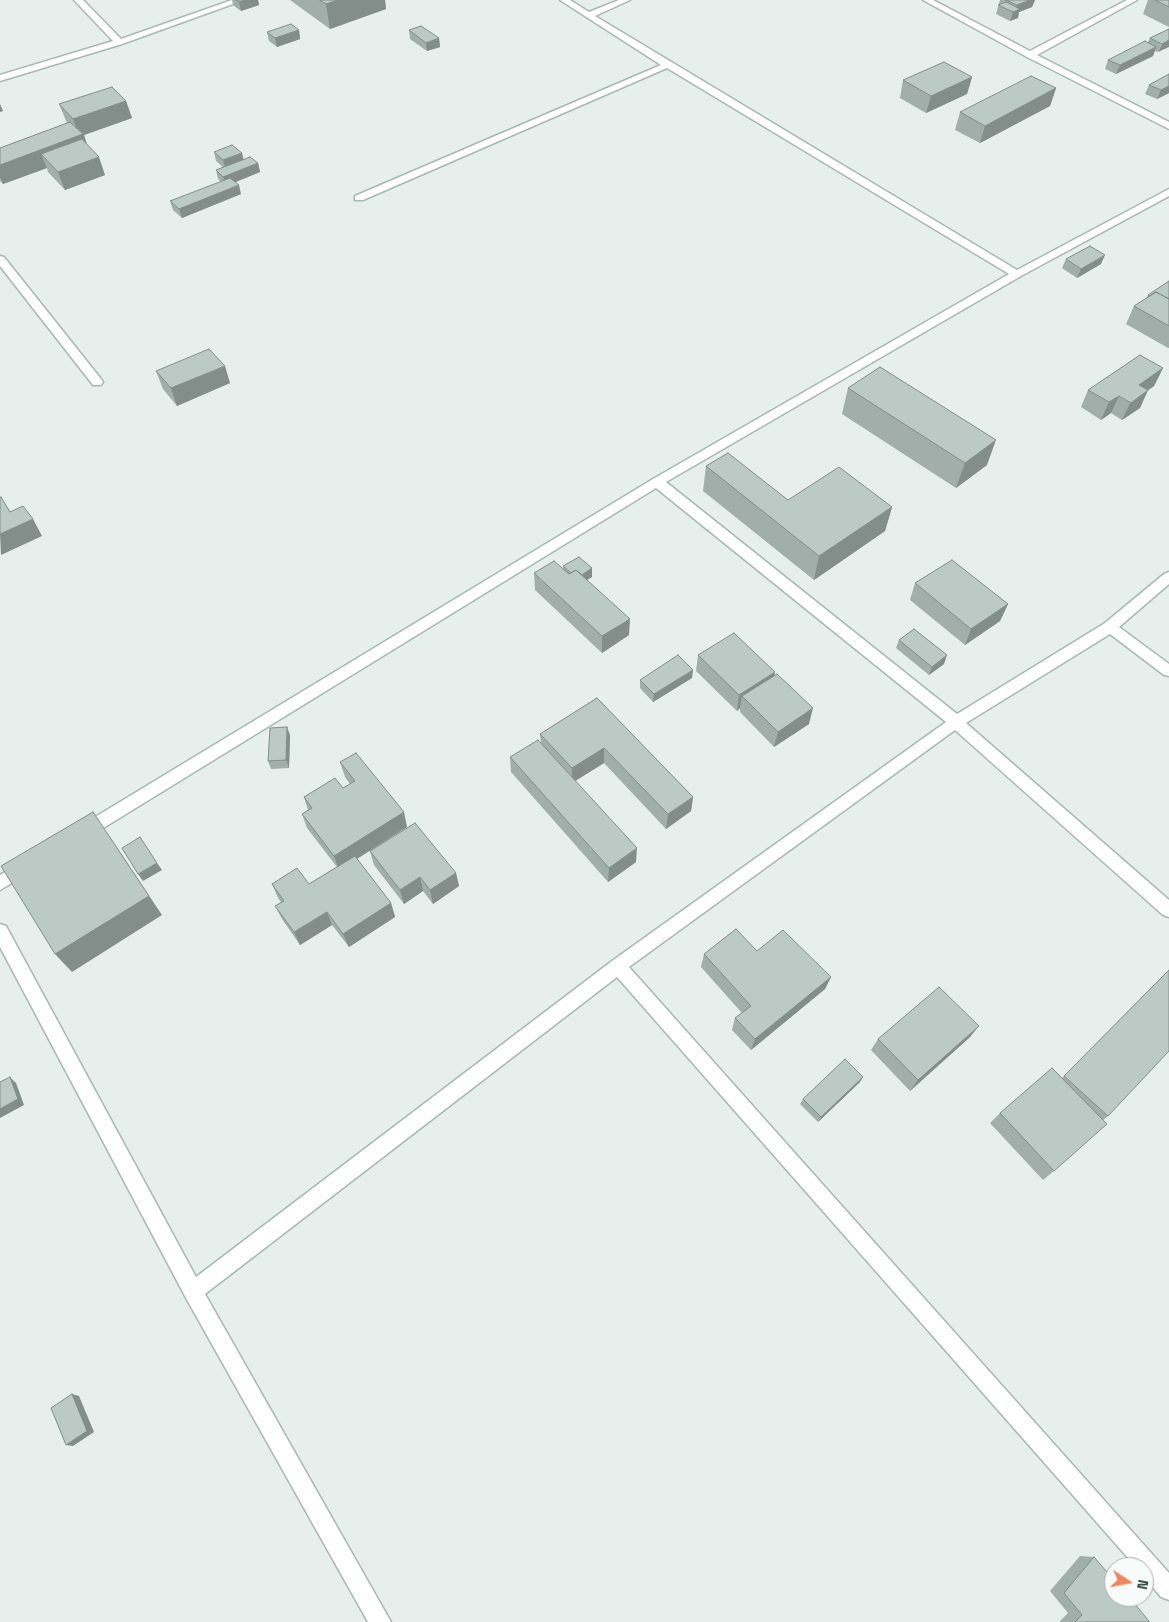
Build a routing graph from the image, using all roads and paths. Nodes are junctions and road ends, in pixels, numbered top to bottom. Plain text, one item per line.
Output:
1 (78, 0) edge
2 (240, 0) edge
3 (564, 0) edge
4 (626, 0) edge
5 (927, 0) edge
6 (1133, 0) edge
7 (589, 15) junction
8 (118, 42) junction
9 (1030, 55) junction
10 (668, 65) junction
11 (0, 78) edge
12 (1169, 126) edge
13 (1169, 192) edge
14 (359, 198) dead end
15 (0, 259) edge
16 (1017, 274) junction
17 (97, 382) dead end
18 (657, 482) junction
19 (1169, 577) edge
20 (1110, 627) junction
21 (1169, 671) edge
22 (956, 722) junction
23 (68, 842) edge
24 (34, 862) edge
25 (0, 883) edge
26 (1169, 910) edge
27 (0, 931) edge
28 (618, 966) junction
29 (193, 1291) junction
30 (1169, 1589) edge
31 (380, 1622) edge

1 - 8 street
2 - 8 street
3 - 7 street
4 - 7 street
5 - 9 street
6 - 9 street
7 - 10 street
8 - 11 street
9 - 12 street
10 - 14 street
10 - 16 street
13 - 16 street
15 - 17 street
16 - 18 street
18 - 22 street
18 - 23 street
19 - 20 street
20 - 21 street
20 - 22 street
22 - 26 street
22 - 28 street
24 - 25 street
27 - 29 street
28 - 29 street
28 - 30 street
29 - 31 street

